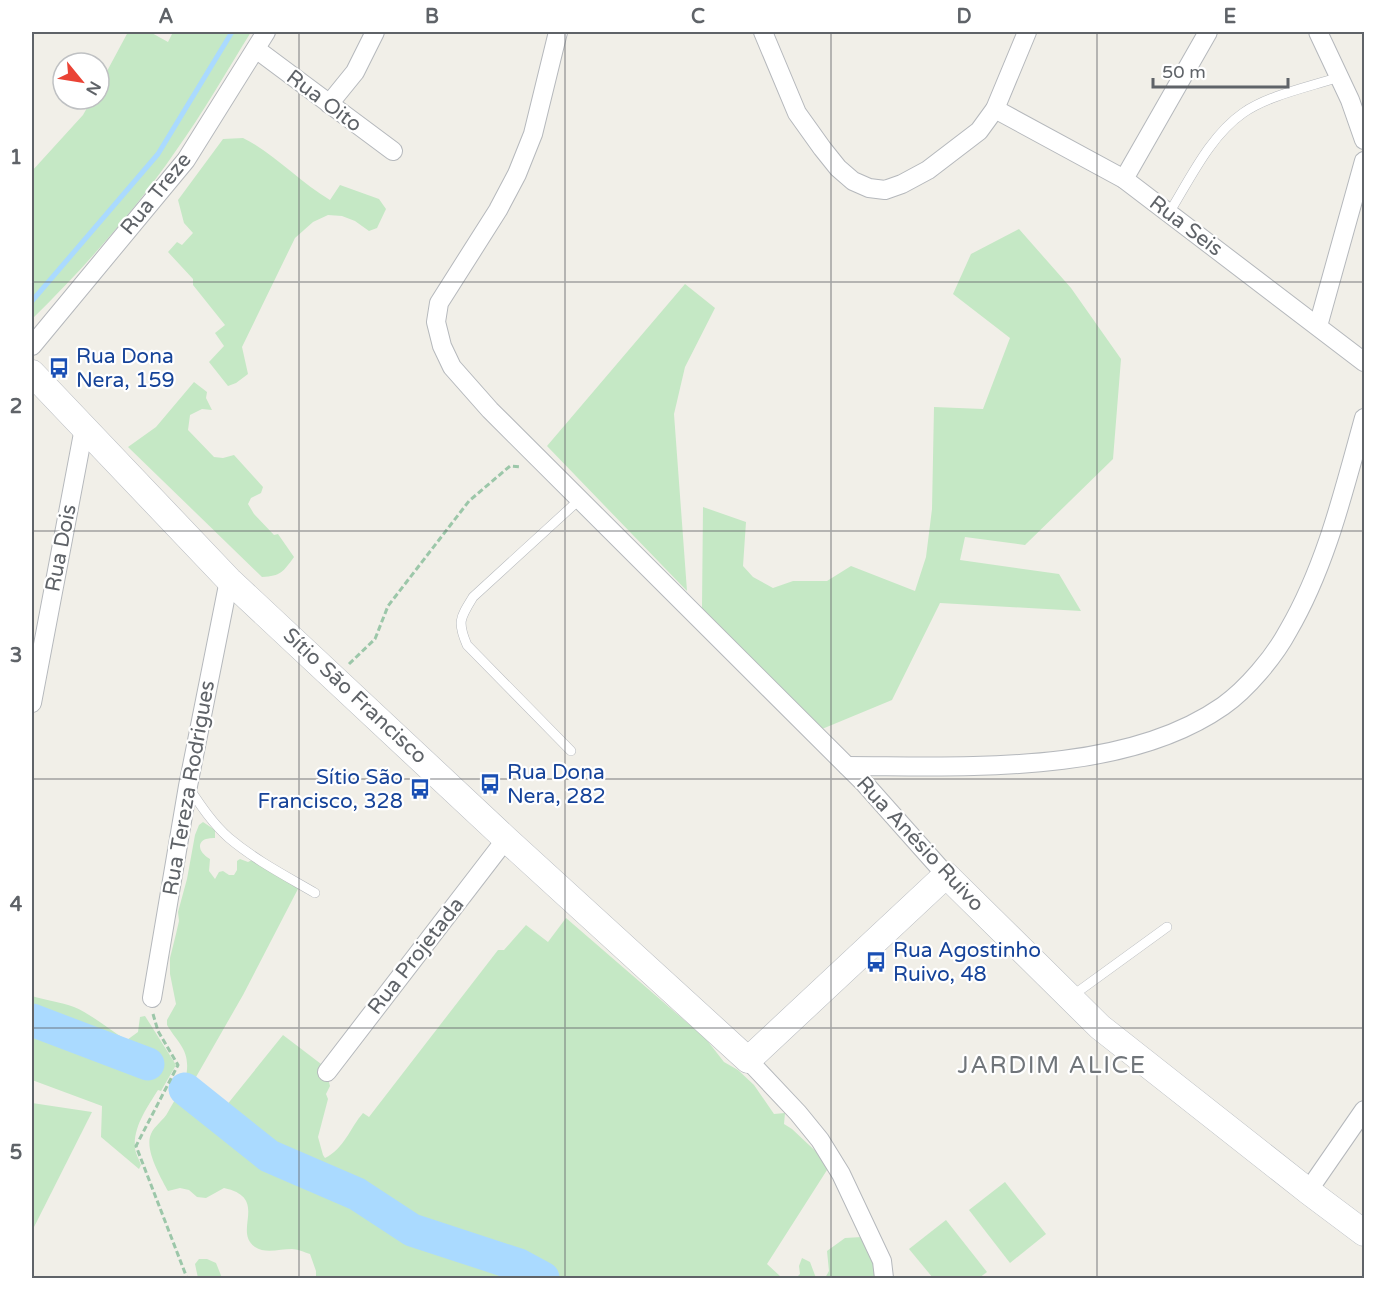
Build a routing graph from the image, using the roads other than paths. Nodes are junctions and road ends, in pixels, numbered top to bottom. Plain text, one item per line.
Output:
1 (266, 32) edge
2 (375, 32) edge
3 (558, 32) edge
4 (763, 32) edge
5 (1026, 32) edge
6 (1208, 32) edge
7 (1318, 32) edge
8 (256, 49) junction
9 (1339, 77) junction
10 (329, 104) junction
11 (995, 109) junction
12 (1365, 140) edge
13 (393, 152) dead end
14 (1365, 161) edge
15 (1124, 179) junction
16 (1169, 213) junction
17 (1318, 326) junction
18 (32, 346) edge
19 (1365, 362) edge
20 (32, 373) edge
21 (1365, 418) edge
22 (84, 428) junction
23 (579, 500) junction
24 (230, 580) junction
25 (32, 703) edge
26 (571, 751) dead end
27 (847, 766) junction
28 (188, 786) junction
29 (506, 840) junction
30 (946, 875) junction
31 (315, 893) dead end
32 (1167, 927) dead end
33 (1070, 997) junction
34 (152, 998) road end
35 (748, 1060) junction
36 (327, 1072) dead end
37 (1365, 1110) edge
38 (1308, 1191) junction
39 (1365, 1233) edge
40 (884, 1278) edge

1 - 8 street, Rua Treze
2 - 10 street
3 - 23 street, Rua Anésio Ruivo
4 - 11 street
5 - 11 street
6 - 15 street
7 - 9 street
8 - 10 street, Rua Oito
8 - 18 street, Rua Treze
9 - 12 street
9 - 16 lane
10 - 13 street, Rua Oito
11 - 15 street, Rua Seis
14 - 17 street
15 - 16 street, Rua Seis
16 - 17 street, Rua Seis
17 - 19 street, Rua Seis
20 - 22 street, Sítio São Francisco
21 - 27 street
22 - 24 street, Sítio São Francisco
22 - 25 street, Rua Dois
23 - 26 lane
23 - 27 street, Rua Anésio Ruivo
24 - 28 street, Rua Tereza Rodrigues
24 - 29 street, Sítio São Francisco
27 - 30 street, Rua Anésio Ruivo
28 - 31 lane
28 - 34 street, Rua Tereza Rodrigues
29 - 35 street, Sítio São Francisco
29 - 36 street, Rua Projetada
30 - 33 street, Rua Anésio Ruivo
30 - 35 street
32 - 33 lane
33 - 38 street, Rua Anésio Ruivo
35 - 40 street
37 - 38 street
38 - 39 street, Rua Anésio Ruivo

